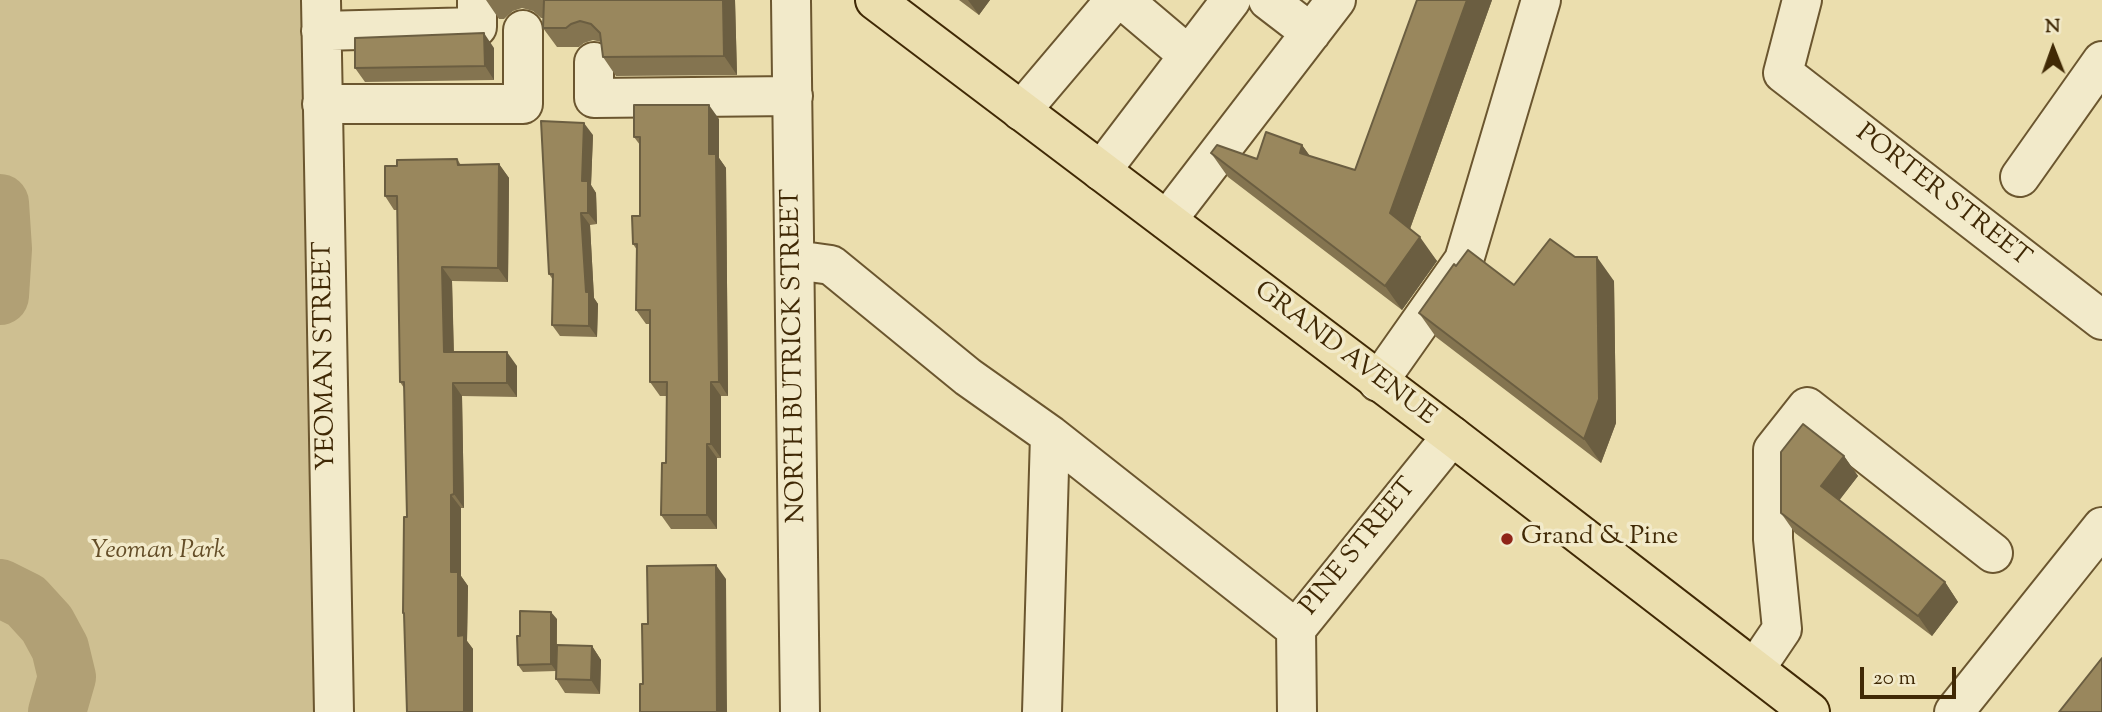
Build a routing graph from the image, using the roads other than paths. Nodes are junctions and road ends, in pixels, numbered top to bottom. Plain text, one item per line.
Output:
1 (477, 0) edge
2 (791, 0) edge
3 (875, 0) edge
4 (1115, 0) edge
5 (1124, 0) edge
6 (1231, 0) edge
7 (1268, 0) edge
8 (1336, 0) edge
9 (1541, 0) edge
10 (1802, 0) edge
11 (321, 16) edge
12 (523, 30) dead end
13 (1311, 33) junction
14 (1188, 55) junction
15 (2102, 61) edge
16 (594, 62) dead end
17 (793, 96) junction
18 (322, 104) junction
19 (1021, 111) junction
20 (1101, 171) junction
21 (2021, 177) dead end
22 (1167, 220) junction
23 (795, 260) junction
24 (2102, 320) edge
25 (1378, 382) junction
26 (1050, 435) junction
27 (1452, 436) junction
28 (2102, 527) edge
29 (1993, 553) dead end
30 (1296, 629) junction
31 (1755, 669) junction
32 (334, 712) edge
33 (800, 712) edge
34 (1042, 712) edge
35 (1297, 712) edge
36 (1810, 712) edge
37 (1954, 712) edge

1 - 11 street
2 - 17 street, NORTH BUTRICK STREET
3 - 19 main road, GRAND AVENUE
4 - 19 street
5 - 14 street
6 - 14 street
7 - 13 street
8 - 13 street
9 - 25 street
10 - 24 street, PORTER STREET
11 - 18 street, YEOMAN STREET
12 - 18 street
13 - 22 street
14 - 20 street
15 - 21 street
16 - 17 street
17 - 23 street, NORTH BUTRICK STREET
18 - 32 street, YEOMAN STREET
19 - 20 main road, GRAND AVENUE
20 - 22 main road, GRAND AVENUE
22 - 25 main road, GRAND AVENUE
23 - 26 street
23 - 33 street, NORTH BUTRICK STREET
25 - 27 main road, GRAND AVENUE
26 - 30 street
26 - 34 street
27 - 30 street, PINE STREET
27 - 31 main road, GRAND AVENUE
28 - 37 street
29 - 31 street
30 - 35 street, PINE STREET
31 - 36 main road, GRAND AVENUE

